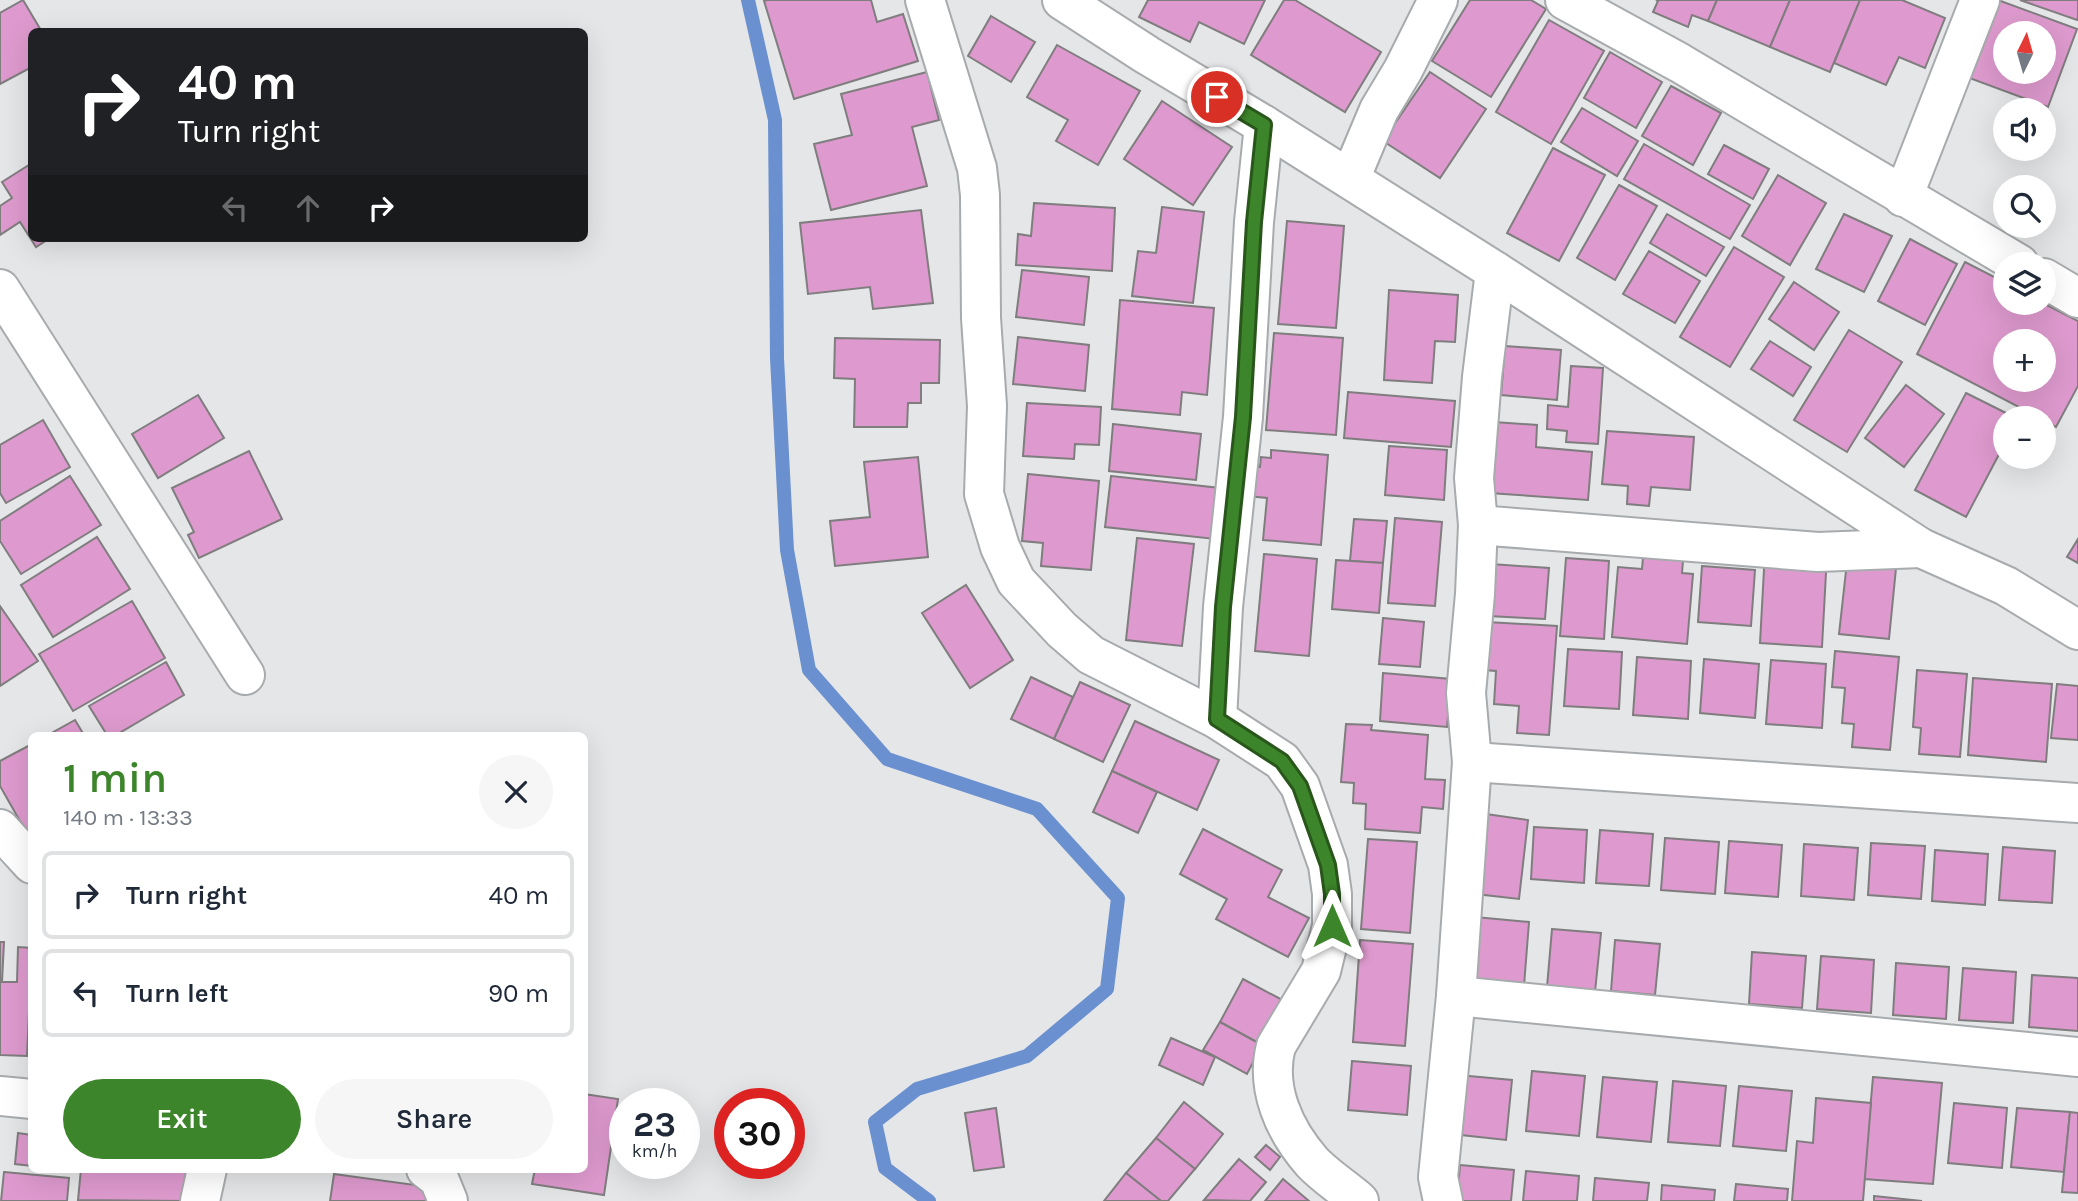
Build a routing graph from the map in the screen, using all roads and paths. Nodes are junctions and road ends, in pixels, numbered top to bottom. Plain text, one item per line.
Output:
1 (925, 0) edge
2 (1062, 0) edge
3 (1438, 0) edge
4 (1565, 0) edge
5 (1976, 1) edge
6 (1264, 125) junction
7 (1350, 179) junction
8 (1903, 197) junction
9 (1999, 252) edge
10 (1495, 271) junction
11 (2056, 285) edge
12 (0, 289) edge
13 (2078, 298) edge
14 (1478, 526) junction
15 (1921, 548) junction
16 (2078, 630) edge
17 (245, 676) dead end
18 (1217, 719) junction
19 (1472, 762) junction
20 (2078, 803) edge
21 (0, 829) edge
22 (28, 860) edge
23 (1456, 996) junction
24 (2078, 1057) edge
25 (0, 1096) edge
26 (28, 1099) edge
27 (206, 1173) edge
28 (432, 1173) edge
29 (200, 1201) edge
30 (448, 1201) edge
31 (1359, 1201) edge
32 (1443, 1201) edge

1 - 18 street
2 - 6 street
3 - 7 street
4 - 8 street
5 - 8 street
6 - 7 street
6 - 18 street
7 - 10 street
8 - 9 street
10 - 14 street
10 - 15 street
11 - 13 street
12 - 17 street
14 - 15 street
14 - 19 street
15 - 16 street
18 - 31 street
19 - 20 street
19 - 23 street
21 - 22 street
23 - 24 street
23 - 32 street
25 - 26 street
27 - 29 street
28 - 30 street

